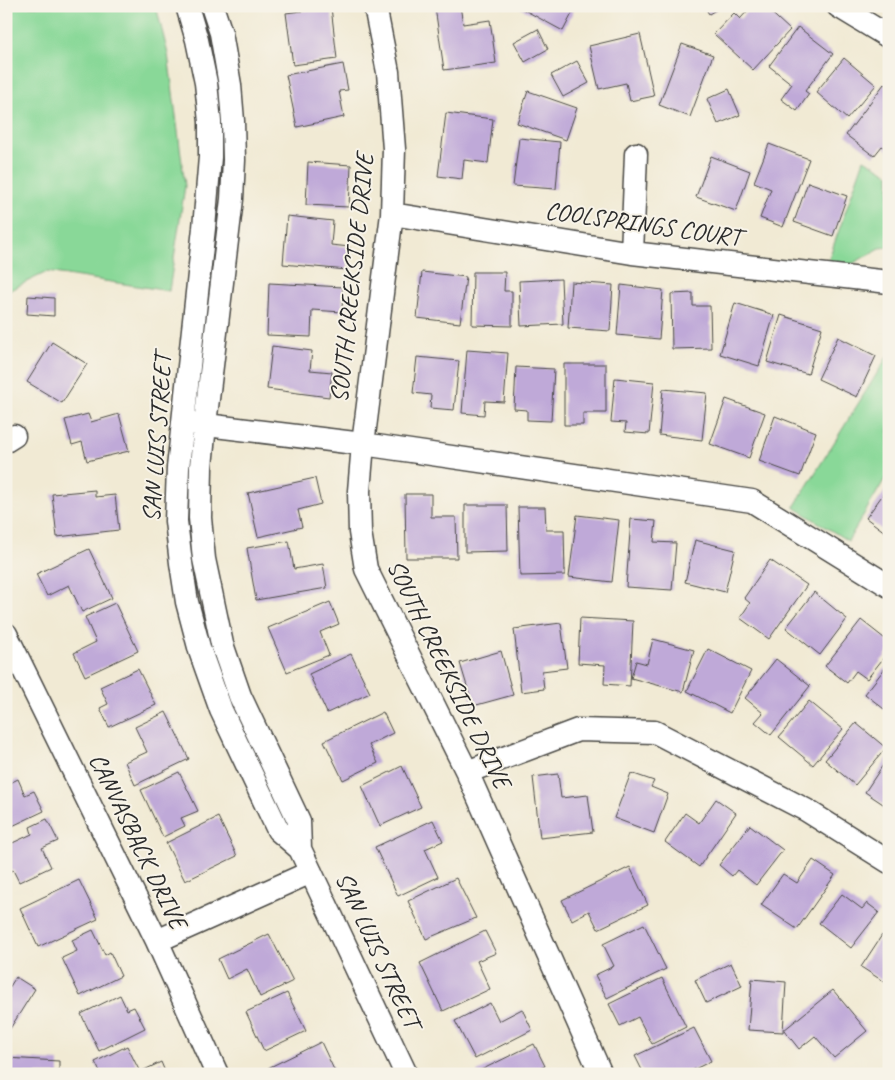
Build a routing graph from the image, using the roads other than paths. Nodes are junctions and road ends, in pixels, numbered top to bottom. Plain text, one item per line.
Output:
1 (187, 6) edge
2 (212, 6) edge
3 (374, 6) edge
4 (838, 6) edge
5 (889, 37) edge
6 (636, 154) dead end
7 (392, 214) junction
8 (632, 253) junction
9 (889, 282) edge
10 (182, 422) junction
11 (205, 424) junction
12 (363, 444) junction
13 (889, 586) edge
14 (6, 634) edge
15 (467, 772) junction
16 (300, 849) junction
17 (889, 862) edge
18 (311, 872) junction
19 (157, 941) junction
20 (217, 1074) edge
21 (406, 1074) edge
22 (601, 1074) edge

1 - 10 street, SAN LUIS STREET
2 - 11 street, SAN LUIS STREET
3 - 7 street, SOUTH CREEKSIDE DRIVE
4 - 5 street
6 - 8 street
7 - 8 street, COOLSPRINGS COURT
7 - 12 street, SOUTH CREEKSIDE DRIVE
8 - 9 street, COOLSPRINGS COURT
10 - 11 street
10 - 16 street, SAN LUIS STREET
11 - 12 street
11 - 16 street, SAN LUIS STREET
12 - 13 street
12 - 15 street, SOUTH CREEKSIDE DRIVE
14 - 19 street, CANVASBACK DRIVE
15 - 17 street
15 - 22 street, SOUTH CREEKSIDE DRIVE
16 - 18 street, SAN LUIS STREET
18 - 19 street
18 - 21 street, SAN LUIS STREET
19 - 20 street, CANVASBACK DRIVE

